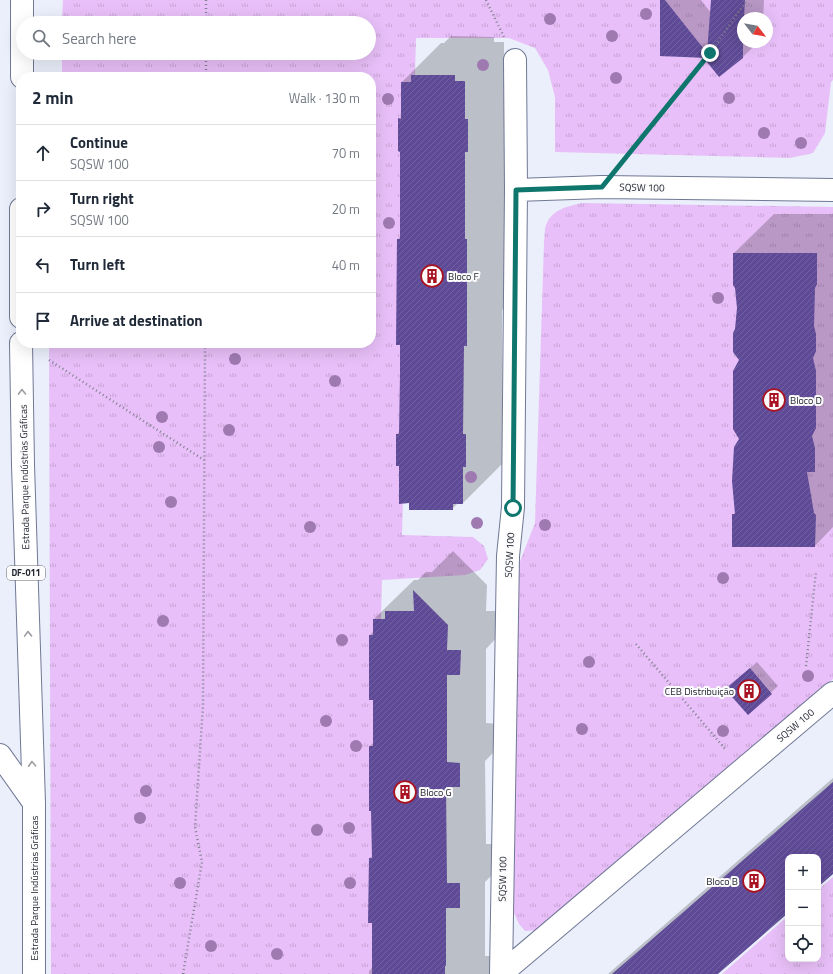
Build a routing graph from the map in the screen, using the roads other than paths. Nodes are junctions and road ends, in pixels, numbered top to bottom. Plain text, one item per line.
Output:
1 (22, 0) edge
2 (22, 16) edge
3 (22, 60) edge
4 (515, 60) road end
5 (22, 72) edge
6 (516, 190) junction
7 (833, 190) edge
8 (21, 348) edge
9 (833, 693) edge
10 (0, 755) edge
11 (34, 803) junction
12 (34, 974) edge
13 (501, 974) edge

1 - 2 street
3 - 5 street
4 - 6 street
6 - 7 street, SQSW 100
6 - 13 street, SQSW 100
11 -> 8 street, Estrada Parque Indústrias Gráficas / DF-011
9 - 13 street, SQSW 100
10 - 11 street, Estrada Parque Indústrias Gráficas
11 - 12 street, Estrada Parque Indústrias Gráficas / DF-011

